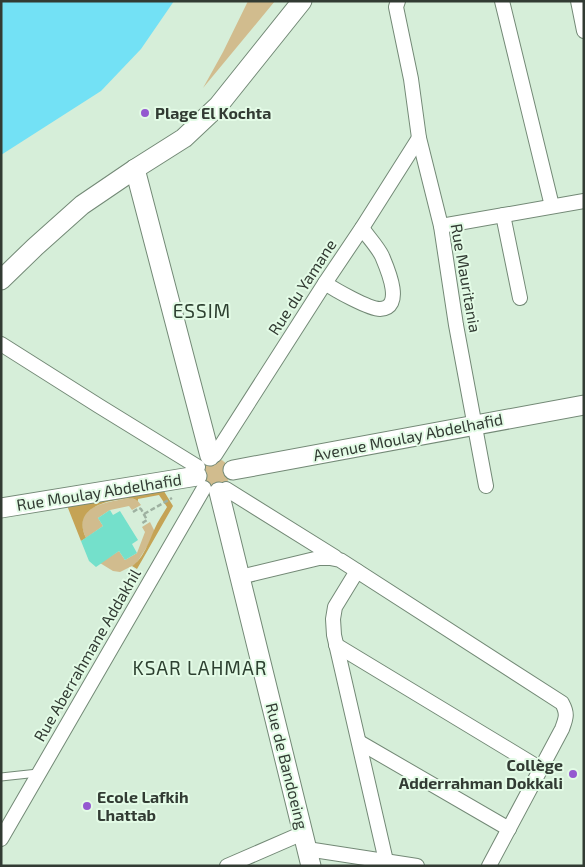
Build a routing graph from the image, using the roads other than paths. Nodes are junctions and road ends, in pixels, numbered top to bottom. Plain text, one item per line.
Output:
1 (302, 1) edge
2 (398, 1) edge
3 (502, 1) edge
4 (578, 1) edge
5 (584, 31) edge
6 (419, 138) junction
7 (135, 169) junction
8 (584, 201) edge
9 (552, 206) junction
10 (503, 215) junction
11 (440, 226) junction
12 (362, 228) junction
13 (1, 280) edge
14 (324, 283) junction
15 (520, 298) dead end
16 (1, 344) edge
17 (584, 405) edge
18 (475, 424) junction
19 (210, 475) junction
20 (486, 486) dead end
21 (1, 508) edge
22 (340, 560) junction
23 (357, 571) junction
24 (240, 577) junction
25 (336, 645) junction
26 (359, 742) junction
27 (541, 768) junction
28 (40, 773) junction
29 (1, 777) edge
30 (509, 829) junction
31 (1, 839) edge
32 (307, 849) edge
33 (386, 861) junction
34 (227, 866) edge
35 (418, 866) edge
36 (489, 866) edge

1 - 7 street
2 - 6 street, Rue Mauritania
3 - 9 street
4 - 5 street
6 - 11 street, Rue Mauritania
6 - 12 street, Rue du Yamane
7 - 13 street
7 - 19 street, Rue de Bandoeing
8 - 9 street
9 - 10 street
10 - 11 street
10 - 15 street
11 - 18 street, Rue Mauritania
12 - 14 street, Rue du Yamane
12 - 14 street
14 - 19 street, Rue du Yamane
16 - 19 street
17 - 18 street, Avenue Moulay Abdelhafid
18 - 19 street, Avenue Moulay Abdelhafid
18 - 20 street, Rue Mauritania
19 - 21 street, Rue Moulay Abdelhafid
19 - 22 street
19 - 24 street, Rue de Bandoeing
19 - 28 street, Rue Aberrahmane Addakhil
22 - 23 street
22 - 24 street
23 - 25 street
23 - 27 street
24 - 32 street, Rue de Bandoeing
25 - 26 street
25 - 27 street
26 - 30 street
26 - 33 street
27 - 30 street
28 - 29 lane
28 - 31 street, Rue Aberrahmane Addakhil
30 - 36 street
32 - 33 street
32 - 34 street
33 - 35 street

